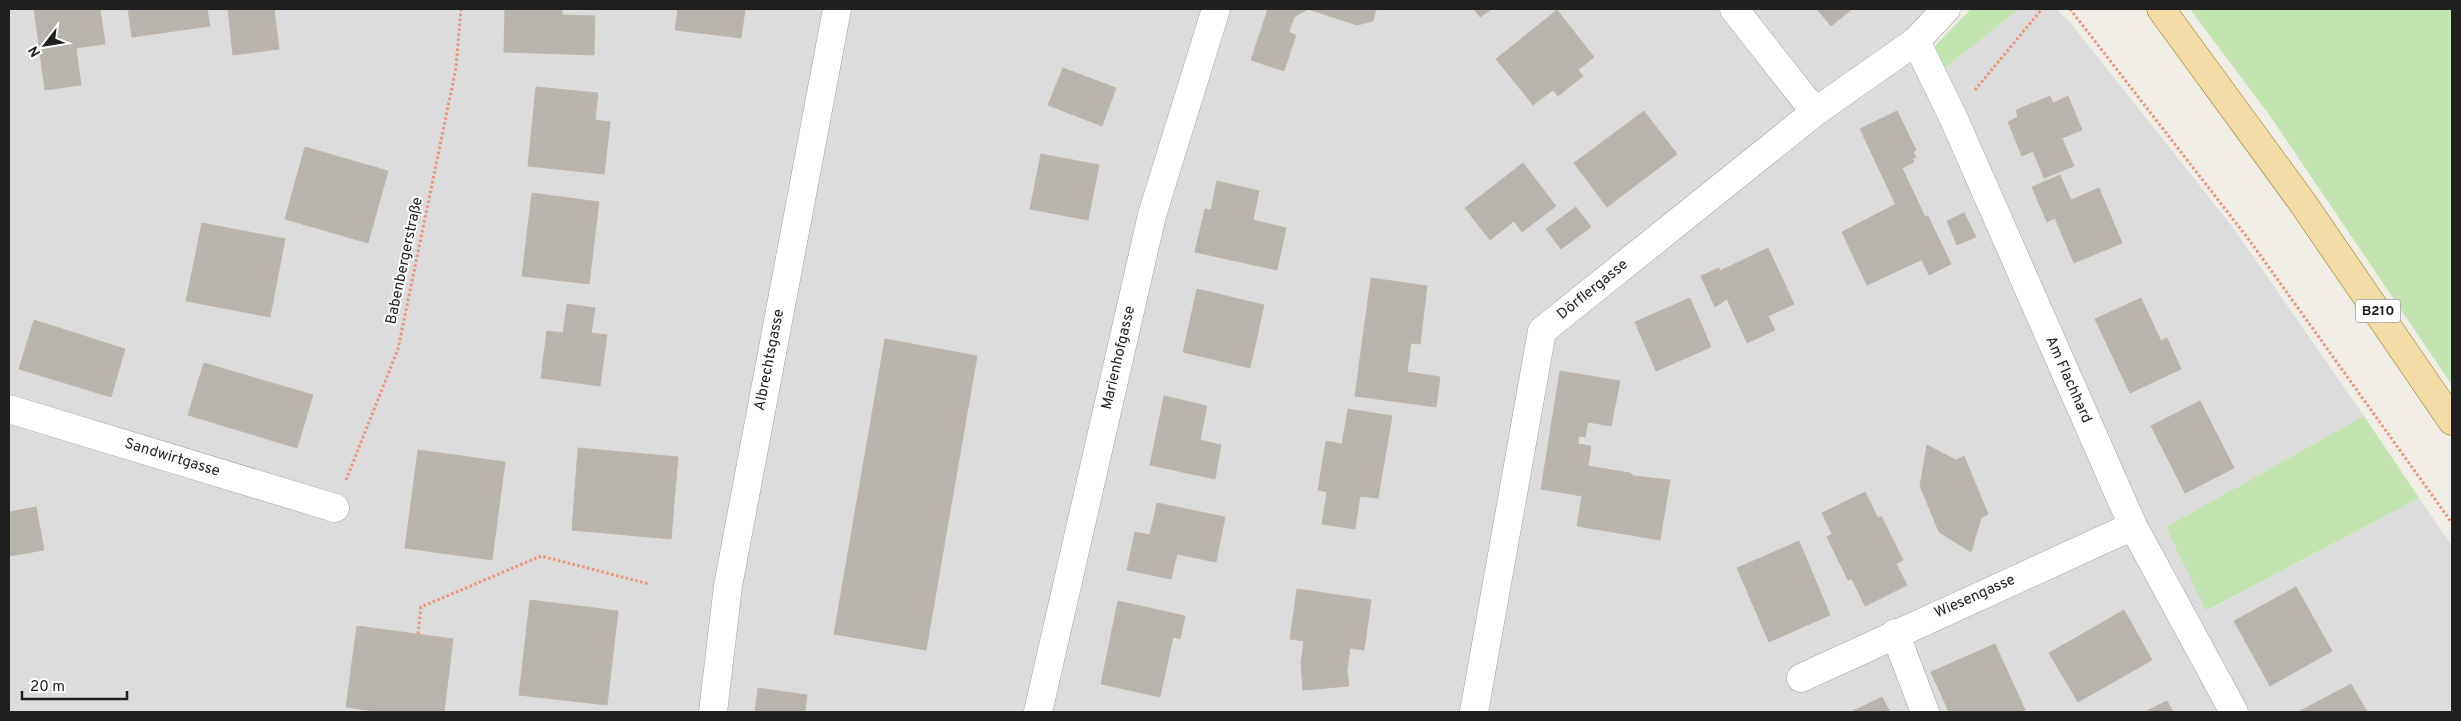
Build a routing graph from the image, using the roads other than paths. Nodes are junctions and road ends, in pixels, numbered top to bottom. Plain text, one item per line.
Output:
1 (837, 9) edge
2 (1216, 9) edge
3 (1734, 9) edge
4 (1946, 9) edge
5 (2162, 9) edge
6 (1916, 40) junction
7 (1815, 112) junction
8 (9, 409) edge
9 (2452, 421) edge
10 (335, 508) road end
11 (2132, 526) junction
12 (1895, 633) junction
13 (1801, 678) dead end
14 (713, 712) edge
15 (1038, 712) edge
16 (1474, 712) edge
17 (1925, 712) edge
18 (2234, 712) edge

1 - 14 street, Albrechtsgasse
2 - 15 street, Marienhofgasse
3 - 7 street
4 - 6 street, Dörflergasse
5 - 9 main road, B210
6 - 7 street, Dörflergasse
6 - 11 street, Am Flachhard
7 - 16 street, Dörflergasse
8 - 10 street, Sandwirtgasse
11 - 12 street, Wiesengasse
11 - 18 street, Am Flachhard
12 - 13 street, Wiesengasse
12 - 17 street

